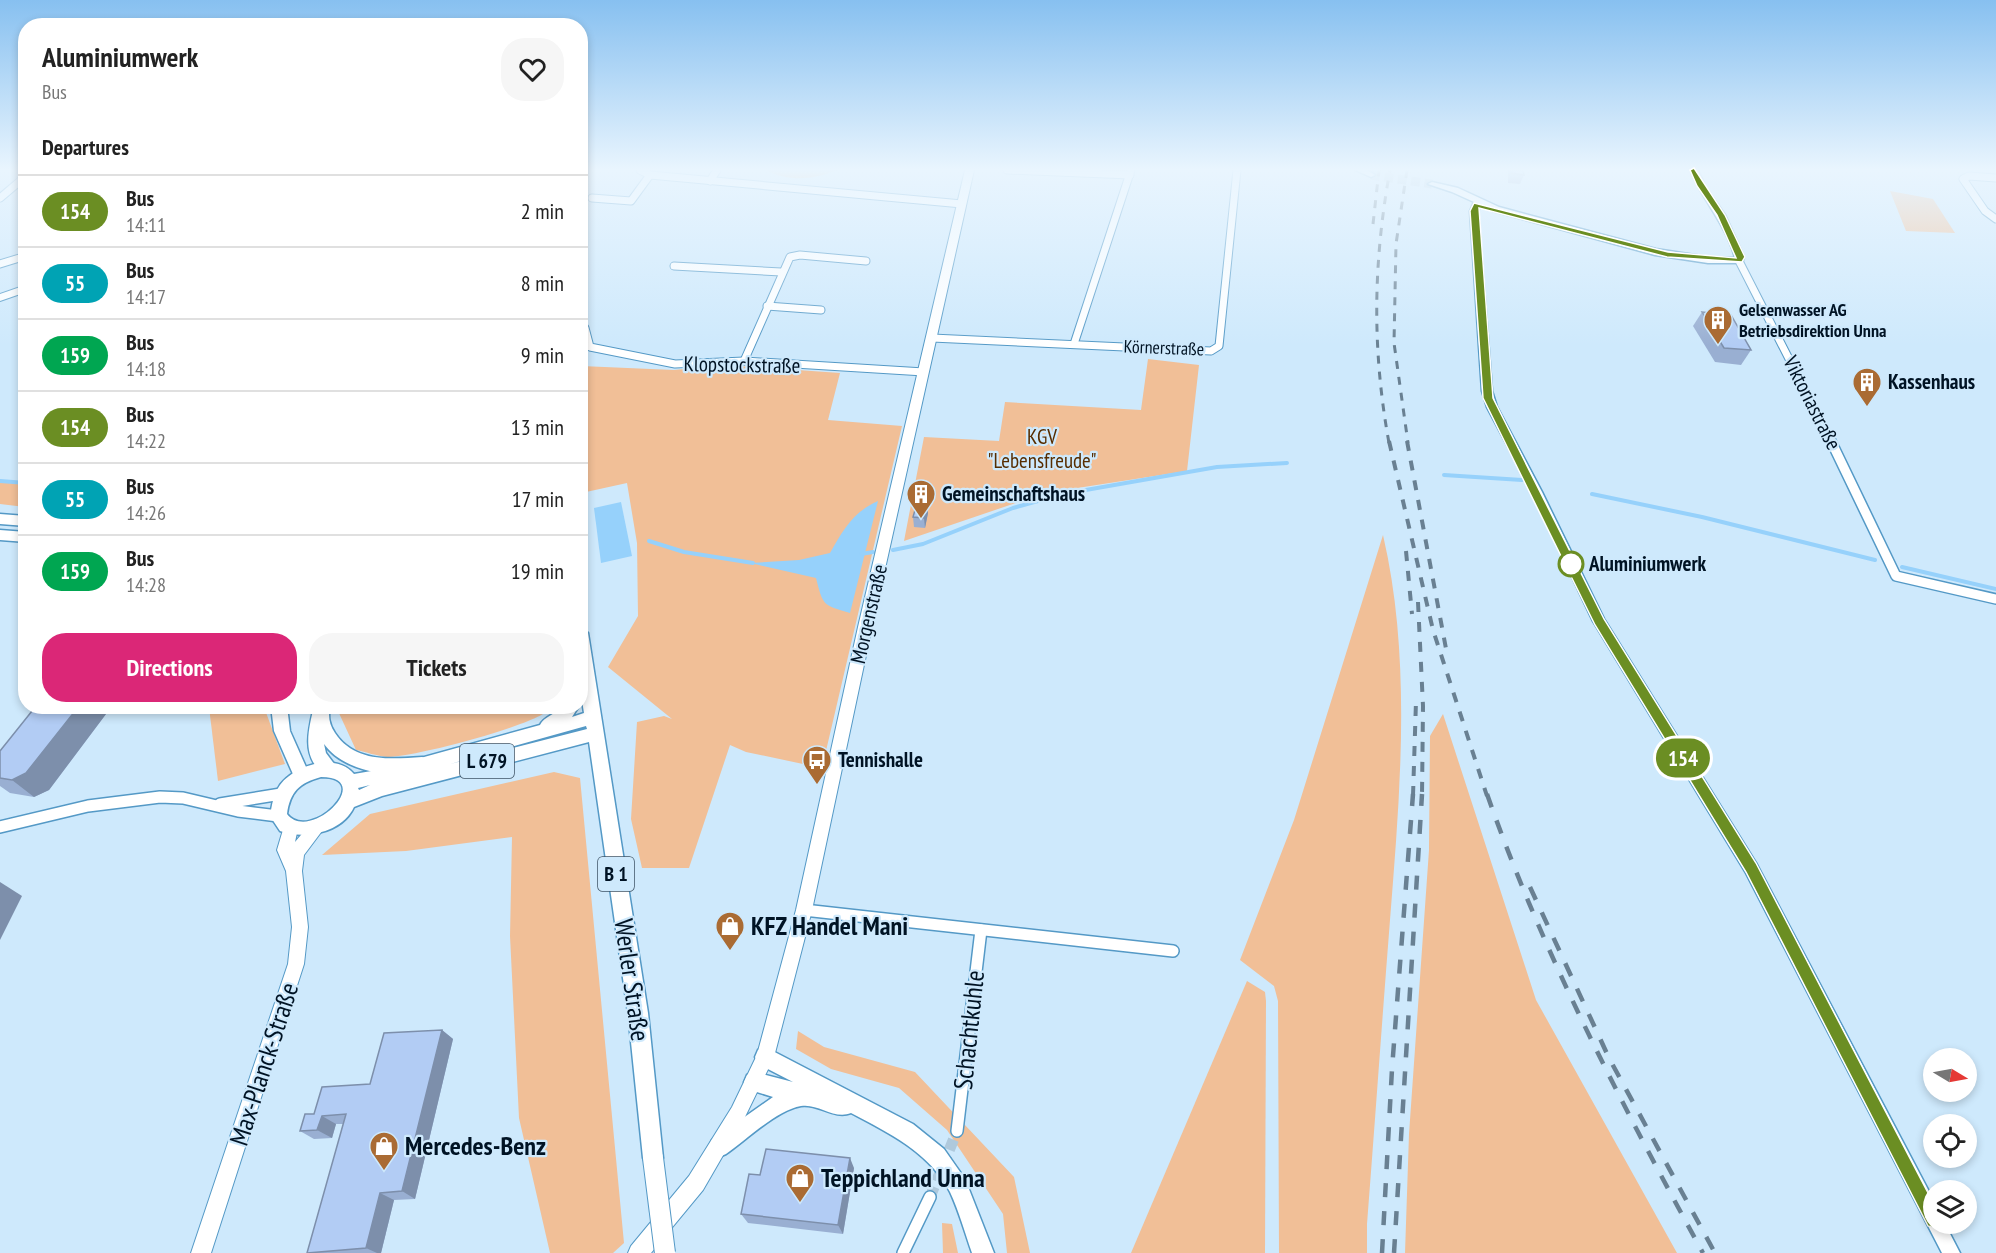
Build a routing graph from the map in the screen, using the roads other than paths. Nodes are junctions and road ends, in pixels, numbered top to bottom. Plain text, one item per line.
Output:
1 (957, 228) edge
2 (1112, 228) edge
3 (1231, 228) edge
4 (1476, 228) edge
5 (1572, 228) edge
6 (1727, 228) edge
7 (18, 258) edge
8 (866, 261) dead end
9 (1738, 261) junction
10 (0, 264) edge
11 (674, 266) dead end
12 (781, 272) junction
13 (18, 291) edge
14 (0, 298) edge
15 (767, 306) junction
16 (821, 310) dead end
17 (932, 338) junction
18 (588, 340) edge
19 (1074, 344) junction
20 (744, 361) junction
21 (924, 372) junction
22 (0, 519) edge
23 (18, 520) edge
24 (0, 535) edge
25 (18, 537) edge
26 (1996, 599) edge
27 (588, 701) edge
28 (280, 714) edge
29 (321, 714) edge
30 (321, 714) edge
31 (565, 714) edge
32 (594, 726) junction
33 (530, 735) junction
34 (422, 764) junction
35 (330, 769) junction
36 (303, 776) junction
37 (350, 782) junction
38 (283, 794) junction
39 (348, 802) junction
40 (217, 804) junction
41 (284, 822) junction
42 (0, 827) edge
43 (317, 827) junction
44 (294, 871) junction
45 (804, 910) junction
46 (981, 930) junction
47 (1173, 951) dead end
48 (765, 1057) junction
49 (754, 1082) junction
50 (803, 1095) junction
51 (869, 1112) junction
52 (957, 1131) tunnel mouth
53 (719, 1147) junction
54 (930, 1197) tunnel mouth
55 (1923, 1199) edge
56 (1941, 1234) edge
57 (201, 1253) edge
58 (638, 1253) edge
59 (665, 1253) edge
60 (903, 1253) edge
61 (983, 1253) edge
62 (1951, 1253) edge

1 - 17 main road, Morgenstraße
2 - 19 street
3 - 19 street, Körnerstraße
4 - 55 street
5 - 9 street
6 - 9 street, Viktoriastraße
7 - 10 street
8 - 12 street
9 - 26 street, Viktoriastraße
11 - 12 street
12 - 15 street
13 - 14 main road
15 - 16 street
15 - 20 street
17 - 19 street, Körnerstraße
17 - 21 main road, Morgenstraße
18 - 20 street, Klopstockstraße
20 - 21 street, Klopstockstraße
21 - 45 main road, Morgenstraße
22 - 23 main road
24 - 25 main road
27 - 32 main road, Werler Straße / B 1
28 - 36 main road
29 - 34 main road, L 679
30 - 35 main road, L 679
31 - 33 main road
32 - 33 main road, L 679
32 - 39 main road, L 679
32 - 59 main road, Werler Straße / B 1, bridge
33 - 34 main road, L 679
34 - 37 main road, L 679
35 - 36 main road
35 - 37 main road
36 - 38 main road
37 - 39 main road
38 - 40 street
38 - 41 main road
39 - 43 main road
40 - 41 street
40 - 42 street
41 - 43 main road
41 - 44 main road, Max-Planck-Straße
43 - 44 main road, Max-Planck-Straße
44 - 57 main road, Max-Planck-Straße
45 - 46 street
45 - 48 main road, Morgenstraße
46 - 47 street
46 - 52 street, Schachtkuhle
48 - 49 main road
48 - 51 main road
49 - 50 main road
49 - 53 main road
50 - 51 main road
50 - 53 main road
51 - 61 main road
53 - 58 main road
54 - 60 street
56 - 62 street

